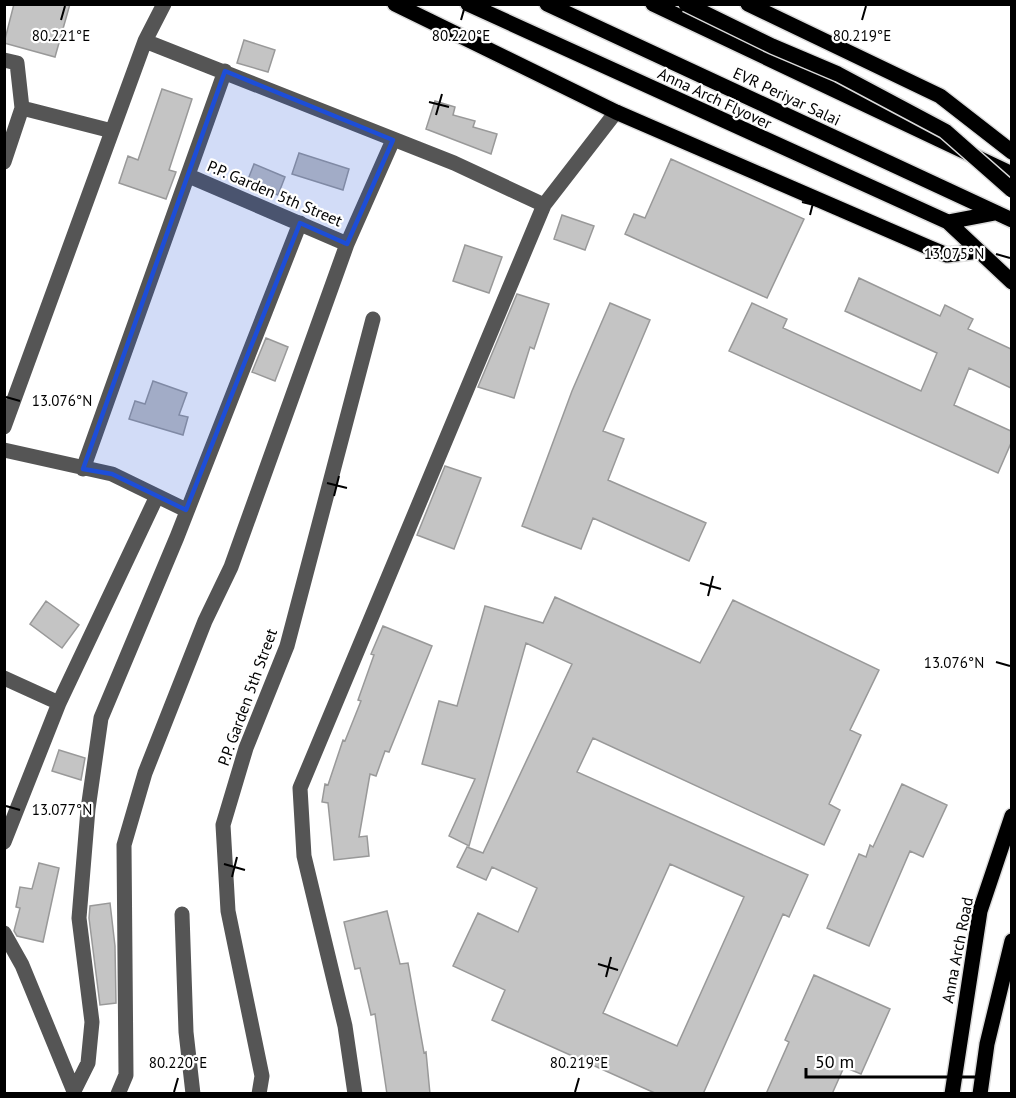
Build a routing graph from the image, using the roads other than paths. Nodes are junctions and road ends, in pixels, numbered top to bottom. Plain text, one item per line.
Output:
1 (164, 4) edge
2 (395, 4) edge
3 (468, 4) edge
4 (547, 4) edge
5 (652, 4) edge
6 (686, 4) edge
7 (748, 4) edge
8 (145, 41) junction
9 (4, 60) edge
10 (225, 71) junction
11 (22, 108) junction
12 (616, 112) junction
13 (112, 131) junction
14 (393, 140) junction
15 (1011, 152) edge
16 (4, 162) edge
17 (1011, 174) edge
18 (189, 176) junction
19 (1011, 190) edge
20 (544, 205) junction
21 (995, 213) junction
22 (1011, 220) edge
23 (948, 222) junction
24 (300, 223) junction
25 (347, 244) junction
26 (979, 251) junction
27 (1011, 282) edge
28 (373, 319) dead end
29 (4, 427) edge
30 (4, 450) edge
31 (83, 469) junction
32 (157, 496) junction
33 (186, 510) junction
34 (4, 678) edge
35 (58, 703) junction
36 (1011, 816) edge
37 (4, 842) edge
38 (182, 914) dead end
39 (4, 933) edge
40 (1011, 941) edge
41 (74, 1092) edge
42 (118, 1094) edge
43 (193, 1094) edge
44 (259, 1094) edge
45 (355, 1094) edge
46 (952, 1094) edge
47 (980, 1094) edge

1 - 8 street
2 - 12 main road
3 - 23 main road, Anna Arch Flyover
4 - 21 main road, EVR Periyar Salai
5 - 17 main road, EVR Periyar Salai
6 - 19 main road, bridge
7 - 15 main road
8 - 10 street
8 - 13 street
9 - 11 street
10 - 14 street
10 - 18 street
11 - 13 street
11 - 16 street
12 - 20 street
12 - 26 main road
13 - 29 street
14 - 20 street
14 - 25 street
18 - 24 street, P.P. Garden 5th Street
18 - 31 street
20 - 45 street
21 - 22 main road, EVR Periyar Salai
21 - 23 main road
23 - 26 main road, Anna Arch Flyover
24 - 25 street, P.P. Garden 5th Street
24 - 33 street
25 - 42 street
26 - 27 main road
28 - 44 street, P.P. Garden 5th Street
30 - 31 street
31 - 32 street
32 - 33 street
32 - 35 street
33 - 41 street
34 - 35 street
35 - 37 street
36 - 46 main road, Anna Arch Road
38 - 43 street
39 - 41 street
40 - 47 main road

